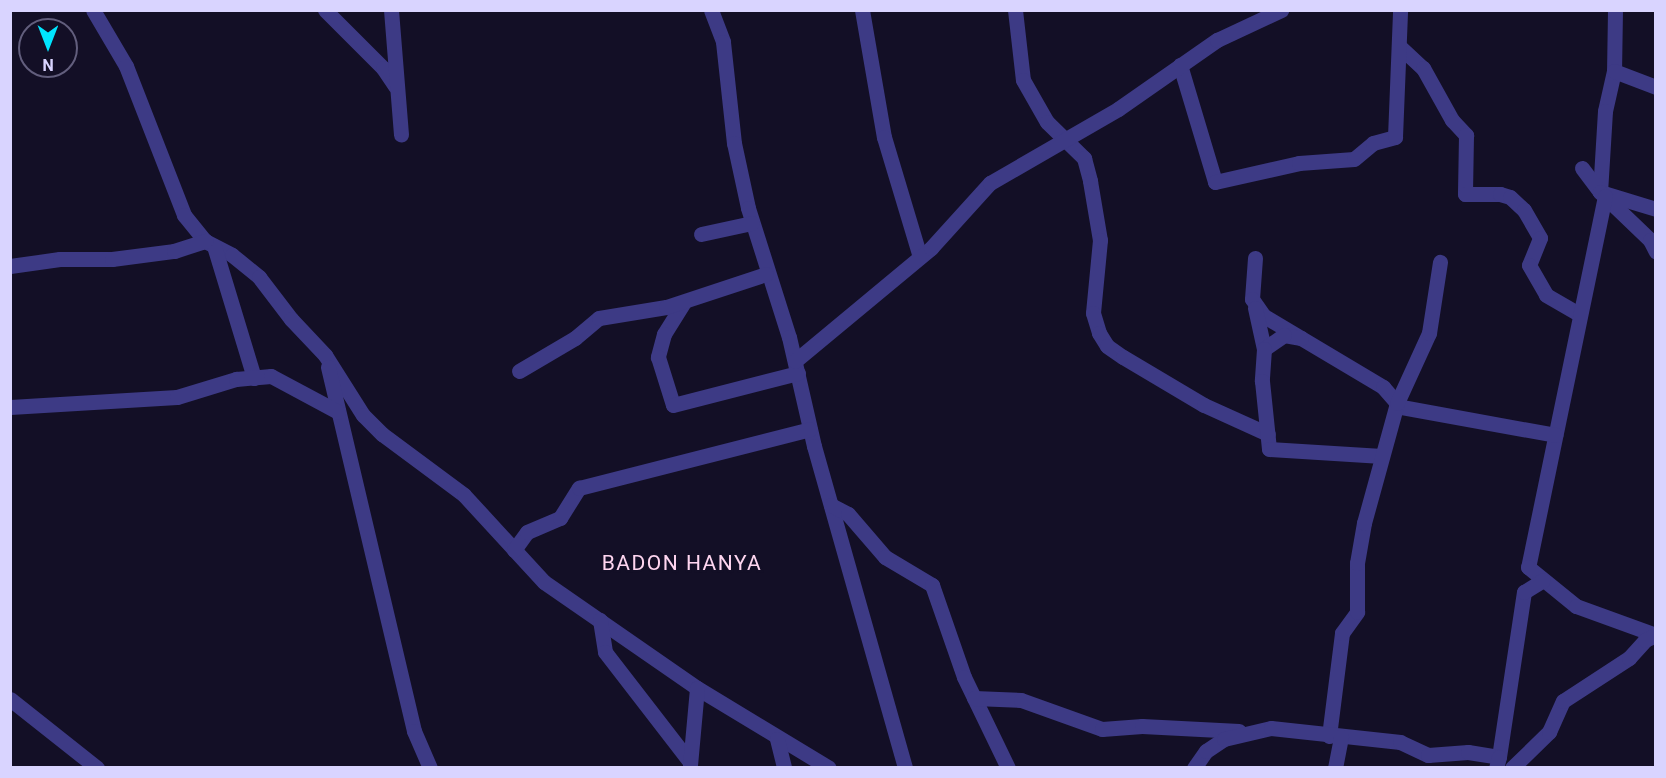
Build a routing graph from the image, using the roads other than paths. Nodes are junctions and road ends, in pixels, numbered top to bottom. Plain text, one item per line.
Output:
1 (93, 10) edge
2 (325, 10) edge
3 (391, 10) edge
4 (862, 10) edge
5 (1015, 10) edge
6 (1281, 10) edge
7 (1400, 10) edge
8 (1616, 10) edge
9 (715, 11) edge
10 (1400, 46) junction
11 (1180, 65) junction
12 (1614, 71) junction
13 (1656, 87) edge
14 (397, 89) junction
15 (401, 135) dead end
16 (1066, 139) junction
17 (1582, 168) dead end
18 (1602, 194) junction
19 (1656, 209) edge
20 (752, 223) junction
21 (701, 234) dead end
22 (210, 243) junction
23 (1656, 252) edge
24 (920, 257) junction
25 (1255, 258) dead end
26 (1440, 262) dead end
27 (10, 266) edge
28 (766, 274) junction
29 (1252, 299) junction
30 (684, 302) junction
31 (1580, 315) junction
32 (1301, 338) junction
33 (1264, 349) junction
34 (325, 355) junction
35 (797, 367) junction
36 (519, 370) dead end
37 (254, 378) junction
38 (1396, 404) junction
39 (10, 407) edge
40 (338, 412) junction
41 (810, 429) junction
42 (1268, 434) junction
43 (1555, 435) junction
44 (1382, 456) junction
45 (831, 505) junction
46 (514, 550) junction
47 (1543, 580) junction
48 (600, 620) junction
49 (1656, 635) edge
50 (698, 688) junction
51 (974, 698) junction
52 (10, 699) edge
53 (1248, 731) junction
54 (1335, 737) junction
55 (777, 739) junction
56 (1498, 762) edge
57 (690, 765) edge
58 (97, 768) edge
59 (430, 768) edge
60 (784, 768) edge
61 (829, 768) edge
62 (905, 768) edge
63 (1008, 768) edge
64 (1194, 768) edge
65 (1335, 768) edge
66 (1512, 768) edge

1 - 22 street
2 - 14 street
3 - 14 street
4 - 24 street
5 - 16 street
6 - 11 street
7 - 10 street
8 - 12 street
9 - 20 street
10 - 11 street
10 - 31 street
11 - 16 street
12 - 13 street
12 - 18 street
14 - 15 street
16 - 24 street
16 - 42 street
17 - 18 street
18 - 19 street
18 - 23 street
18 - 31 street
20 - 21 street
20 - 28 street
22 - 27 street
22 - 34 street
22 - 37 street
24 - 35 street
25 - 29 street
26 - 38 street
28 - 30 street
28 - 35 street
29 - 32 street
29 - 33 street
30 - 35 street
30 - 36 street
31 - 43 street
32 - 33 street
32 - 38 street
33 - 42 street
34 - 40 street
34 - 46 street
35 - 41 street
37 - 39 street
37 - 40 street
38 - 43 street
38 - 44 street
40 - 59 street
41 - 45 street
41 - 46 street
42 - 44 street
43 - 47 street
44 - 54 street
45 - 51 street
45 - 62 street
46 - 48 street
47 - 49 street
47 - 56 street
48 - 50 street
48 - 57 street
49 - 66 street
50 - 55 street
50 - 57 street
51 - 53 street
51 - 63 street
52 - 58 street
53 - 54 street
53 - 64 street
54 - 56 street
54 - 65 street
55 - 60 street
55 - 61 street

